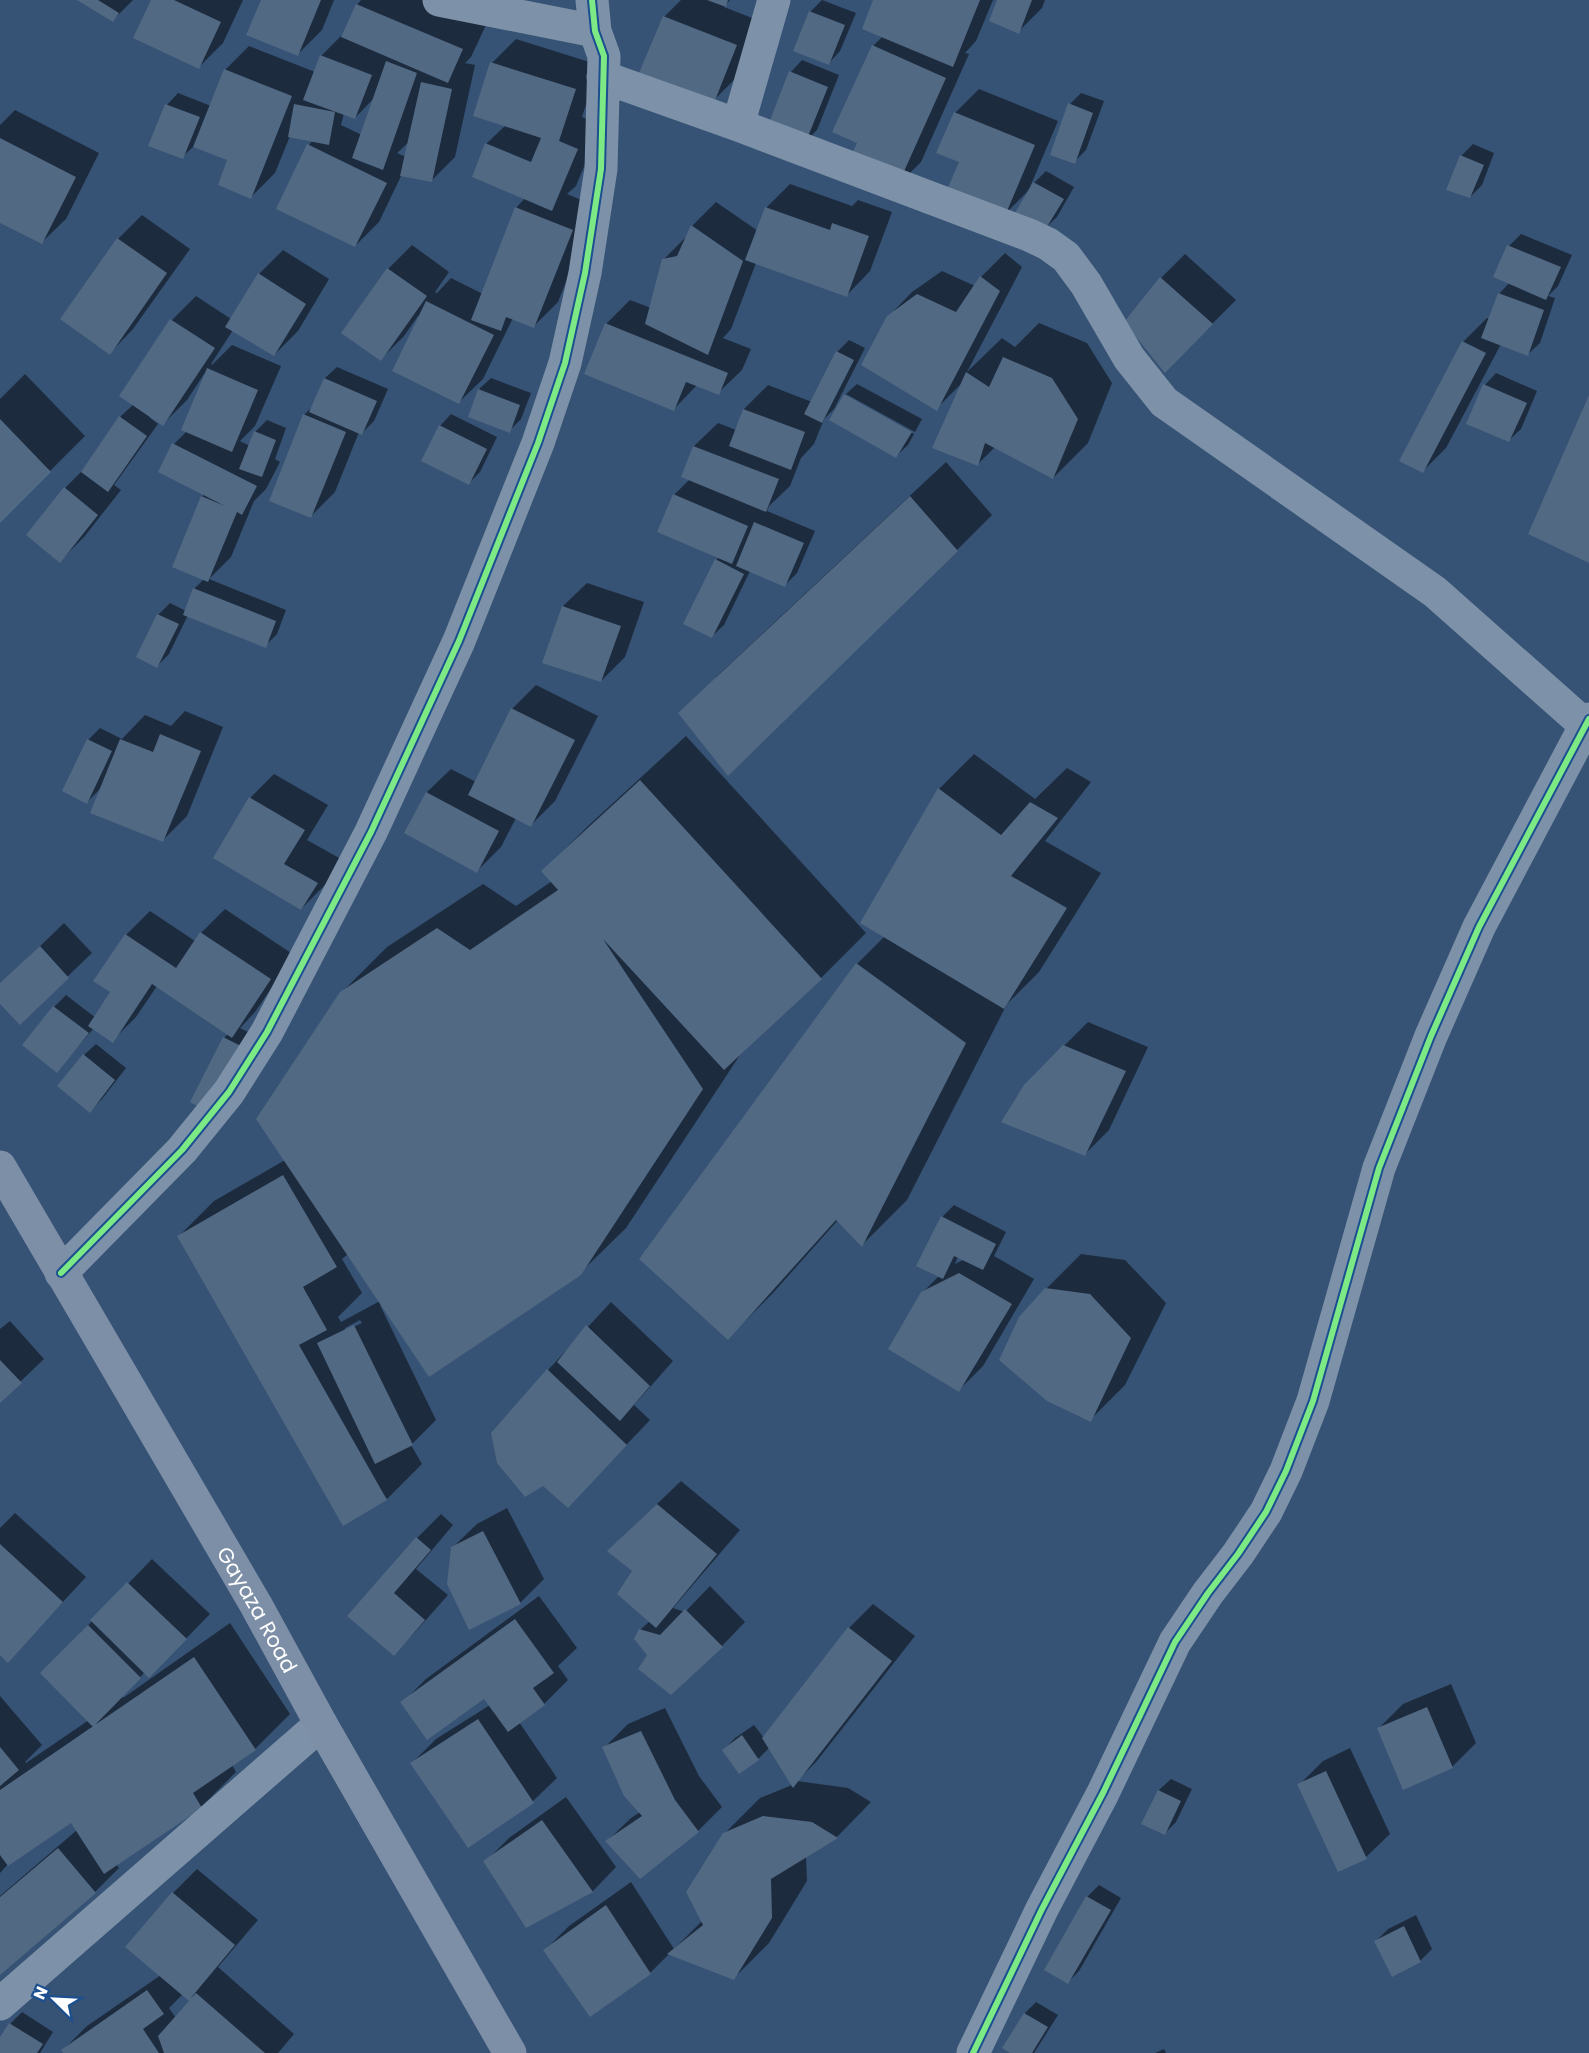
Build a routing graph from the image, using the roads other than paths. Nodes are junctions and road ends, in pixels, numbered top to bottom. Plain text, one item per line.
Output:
1 (439, 0) edge
2 (774, 0) edge
3 (593, 16) edge
4 (603, 77) junction
5 (738, 124) junction
6 (1587, 722) edge
7 (0, 1167) edge
8 (61, 1273) junction
9 (321, 1724) junction
10 (0, 2004) edge
11 (510, 2053) edge
12 (973, 2053) edge

1 - 3 street
2 - 5 street
3 - 4 street
4 - 5 street
4 - 8 street
5 - 6 street
6 - 12 street
7 - 8 main road, Gayaza Road
8 - 9 main road, Gayaza Road
9 - 10 street
9 - 11 main road, Gayaza Road

